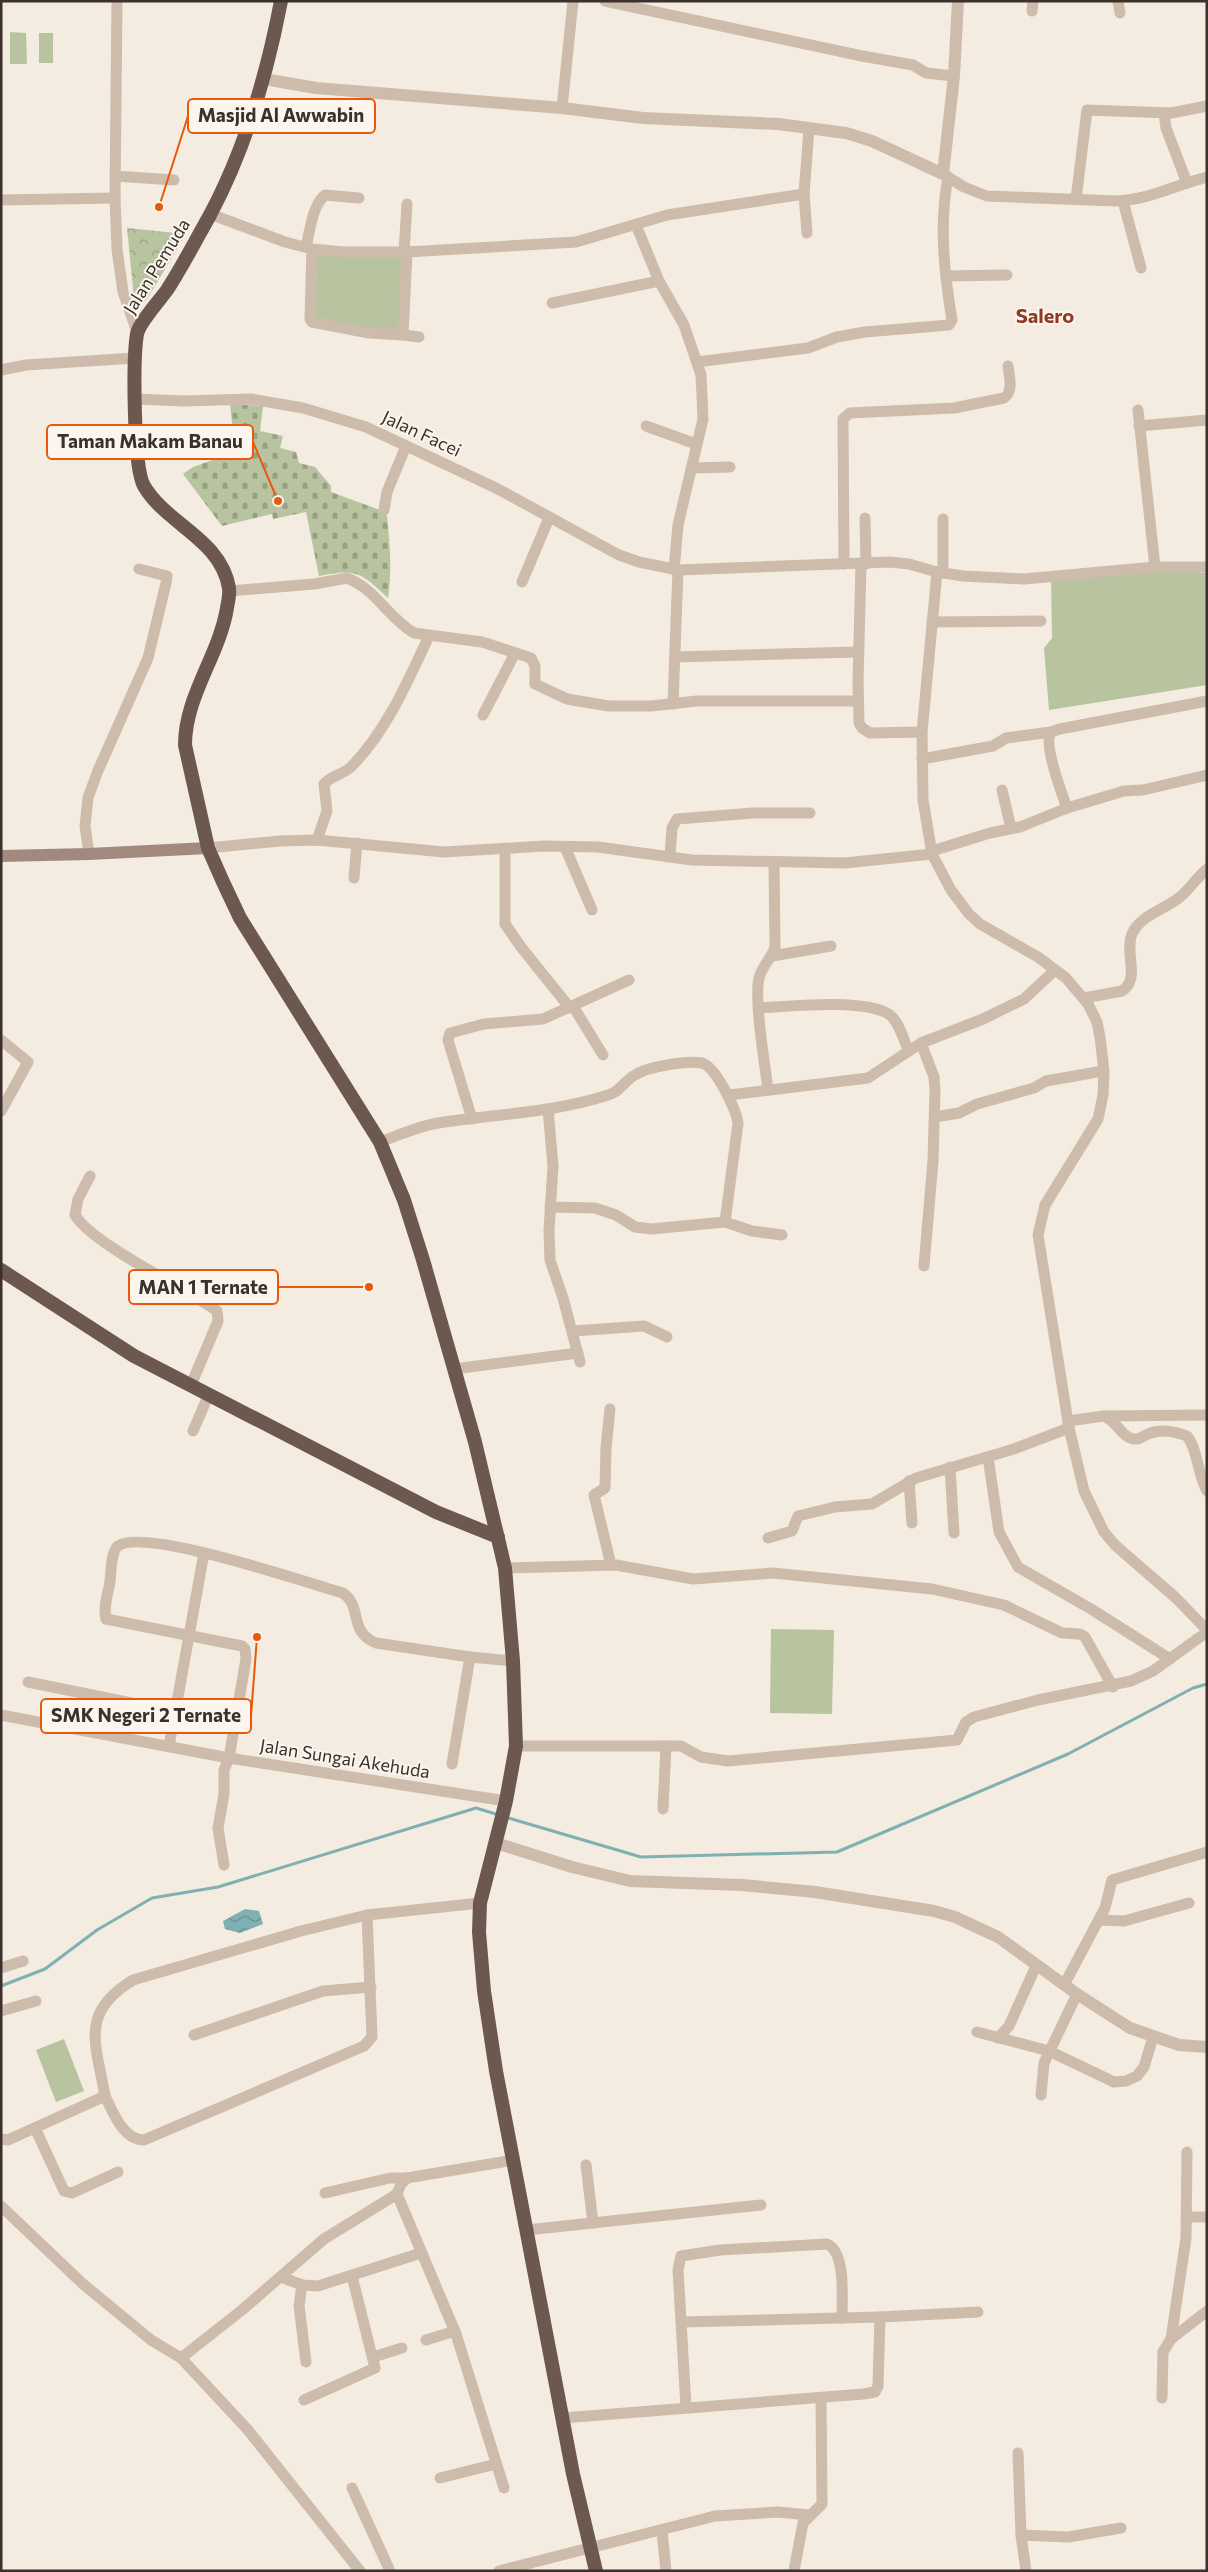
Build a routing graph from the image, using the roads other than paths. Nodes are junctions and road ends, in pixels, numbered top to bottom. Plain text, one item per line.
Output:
1 (117, 1) edge
2 (282, 1) edge
3 (573, 1) edge
4 (605, 1) edge
5 (958, 1) edge
6 (954, 76) junction
7 (264, 79) junction
8 (1207, 106) edge
9 (562, 108) junction
10 (1164, 113) junction
11 (809, 128) junction
12 (946, 175) junction
13 (115, 176) junction
14 (1207, 177) edge
15 (174, 180) dead end
16 (1187, 184) junction
17 (804, 194) junction
18 (115, 198) junction
19 (359, 198) dead end
20 (1076, 199) junction
21 (1, 200) edge
22 (1123, 201) junction
23 (407, 204) dead end
24 (210, 214) junction
25 (636, 225) junction
26 (807, 233) dead end
27 (309, 248) junction
28 (405, 252) junction
29 (1141, 268) dead end
30 (1007, 275) dead end
31 (946, 276) junction
32 (659, 281) junction
33 (552, 303) dead end
34 (137, 332) junction
35 (403, 335) junction
36 (419, 337) dead end
37 (135, 358) junction
38 (697, 362) junction
39 (1008, 366) dead end
40 (1, 370) edge
41 (135, 398) junction
42 (1138, 410) dead end
43 (1207, 420) edge
44 (646, 426) dead end
45 (1139, 426) junction
46 (696, 444) junction
47 (406, 446) junction
48 (730, 467) dead end
49 (691, 468) junction
50 (384, 510) dead end
51 (549, 518) junction
52 (865, 518) dead end
53 (943, 519) dead end
54 (844, 564) junction
55 (863, 564) junction
56 (1156, 567) junction
57 (1207, 567) edge
58 (139, 569) dead end
59 (676, 570) junction
60 (940, 573) junction
61 (522, 582) dead end
62 (230, 591) junction
63 (1041, 621) dead end
64 (932, 622) junction
65 (429, 636) junction
66 (858, 652) junction
67 (515, 653) junction
68 (675, 657) junction
69 (858, 700) junction
70 (1207, 702) edge
71 (674, 704) junction
72 (483, 715) dead end
73 (922, 732) junction
74 (1051, 732) junction
75 (922, 759) junction
76 (1207, 775) edge
77 (1002, 790) dead end
78 (1067, 808) junction
79 (810, 813) dead end
80 (1010, 828) junction
81 (317, 840) junction
82 (357, 843) junction
83 (565, 847) junction
84 (208, 848) junction
85 (505, 849) junction
86 (932, 852) junction
87 (89, 854) junction
88 (1, 856) edge
89 (670, 856) junction
90 (774, 862) junction
91 (1207, 869) edge
92 (354, 878) dead end
93 (592, 910) dead end
94 (831, 946) dead end
95 (772, 956) junction
96 (1055, 970) junction
97 (629, 980) dead end
98 (1084, 998) junction
99 (572, 1007) junction
100 (760, 1008) junction
101 (1, 1040) edge
102 (921, 1043) junction
103 (908, 1049) junction
104 (602, 1055) dead end
105 (1104, 1071) junction
106 (768, 1090) junction
107 (729, 1095) junction
108 (548, 1109) junction
109 (1, 1111) edge
110 (935, 1118) junction
111 (472, 1119) junction
112 (380, 1142) junction
113 (90, 1176) dead end
114 (550, 1207) junction
115 (725, 1222) junction
116 (782, 1235) dead end
117 (924, 1266) dead end
118 (1, 1270) edge
119 (573, 1331) junction
120 (666, 1337) dead end
121 (454, 1368) junction
122 (190, 1385) junction
123 (209, 1394) junction
124 (610, 1409) dead end
125 (1207, 1415) edge
126 (1104, 1416) junction
127 (1068, 1424) junction
128 (193, 1430) dead end
129 (988, 1457) junction
130 (950, 1467) junction
131 (909, 1481) junction
132 (1207, 1491) edge
133 (912, 1523) dead end
134 (954, 1533) dead end
135 (498, 1537) junction
136 (768, 1538) dead end
137 (204, 1553) junction
138 (611, 1565) junction
139 (505, 1568) junction
140 (1207, 1631) edge
141 (187, 1636) junction
142 (470, 1657) junction
143 (1170, 1660) junction
144 (513, 1661) junction
145 (28, 1682) dead end
146 (1113, 1687) junction
147 (175, 1711) junction
148 (1, 1715) edge
149 (235, 1724) junction
150 (169, 1746) junction
151 (516, 1746) junction
152 (666, 1746) junction
153 (229, 1758) junction
154 (452, 1764) dead end
155 (506, 1804) junction
156 (663, 1809) dead end
157 (496, 1840) junction
158 (1207, 1852) edge
159 (224, 1865) dead end
160 (1189, 1902) dead end
161 (480, 1903) junction
162 (367, 1915) junction
163 (1099, 1920) junction
164 (23, 1960) dead end
165 (1036, 1966) junction
166 (1, 1968) edge
167 (1064, 1986) junction
168 (371, 1987) junction
169 (1077, 1994) junction
170 (36, 2001) dead end
171 (1, 2011) edge
172 (977, 2032) dead end
173 (194, 2035) dead end
174 (1153, 2037) junction
175 (998, 2038) junction
176 (1207, 2046) edge
177 (1049, 2051) junction
178 (1041, 2095) dead end
179 (105, 2096) junction
180 (35, 2128) junction
181 (1, 2139) edge
182 (1186, 2152) dead end
183 (514, 2160) junction
184 (586, 2165) dead end
185 (118, 2172) dead end
186 (407, 2178) junction
187 (325, 2193) dead end
188 (397, 2194) junction
189 (761, 2205) dead end
190 (1, 2206) edge
191 (1186, 2217) junction
192 (1207, 2217) edge
193 (593, 2223) junction
194 (527, 2230) junction
195 (422, 2253) junction
196 (281, 2276) junction
197 (352, 2276) junction
198 (302, 2285) junction
199 (1207, 2311) edge
200 (978, 2312) dead end
201 (880, 2317) junction
202 (842, 2318) junction
203 (683, 2322) junction
204 (455, 2331) junction
205 (1171, 2339) junction
206 (426, 2340) dead end
207 (402, 2348) dead end
208 (373, 2357) junction
209 (181, 2358) junction
210 (306, 2362) dead end
211 (821, 2398) junction
212 (1162, 2398) dead end
213 (304, 2400) dead end
214 (686, 2407) junction
215 (563, 2418) junction
216 (1018, 2453) dead end
217 (496, 2464) junction
218 (440, 2478) dead end
219 (352, 2488) dead end
220 (504, 2488) dead end
221 (809, 2515) junction
222 (1121, 2528) dead end
223 (662, 2531) junction
224 (1021, 2535) junction
225 (590, 2546) junction
226 (360, 2571) edge
227 (390, 2571) edge
228 (499, 2571) edge
229 (596, 2571) edge
230 (666, 2571) edge
231 (794, 2571) edge
232 (1026, 2571) edge

1 - 13 street
2 - 7 highway, Jalan Pemuda
3 - 9 street
4 - 6 street
5 - 6 street
6 - 12 street
7 - 9 street
7 - 24 highway, Jalan Pemuda
8 - 10 street
9 - 11 street
10 - 16 street
10 - 20 street
11 - 12 street
11 - 17 street
12 - 20 street
12 - 31 street
13 - 15 street
13 - 18 street
14 - 16 street
16 - 22 street
17 - 25 street
17 - 26 street
18 - 21 street
18 - 34 street
19 - 27 street
20 - 22 street
22 - 29 street
23 - 28 street
24 - 27 street
24 - 34 highway, Jalan Pemuda
25 - 28 street
25 - 32 street
27 - 28 street
27 - 35 street
28 - 35 street
30 - 31 street
31 - 38 street
32 - 33 street
32 - 38 street
34 - 37 highway, Jalan Pemuda
35 - 36 street
37 - 40 street
37 - 41 highway, Jalan Pemuda
38 - 46 street
39 - 54 street
41 - 47 street, Jalan Facei
41 - 62 highway, Jalan Pemuda
42 - 45 street
43 - 45 street
44 - 46 street
45 - 56 street
46 - 49 street
47 - 50 street
47 - 51 street, Jalan Facei
48 - 49 street
49 - 59 street
51 - 59 street, Jalan Facei
51 - 61 street
52 - 55 street
53 - 60 street
54 - 55 street, Jalan Facei
54 - 59 street, Jalan Facei
55 - 60 street, Jalan Facei
55 - 66 street
56 - 57 street, Jalan Facei
56 - 60 street, Jalan Facei
58 - 87 street
59 - 68 street
60 - 64 street
62 - 65 street
62 - 84 highway
63 - 64 street
64 - 73 street
65 - 67 street
65 - 81 street
66 - 68 street
66 - 69 street
67 - 71 street
67 - 72 street
68 - 71 street
69 - 71 street
69 - 73 street
70 - 74 street
73 - 75 street
74 - 75 street
74 - 78 street
75 - 86 street
76 - 78 street
77 - 80 street
78 - 80 street
79 - 89 street
80 - 86 street
81 - 82 street
81 - 84 street
82 - 85 street
82 - 92 street
83 - 85 street
83 - 89 street
83 - 93 street
84 - 87 main road
84 - 112 highway
85 - 99 street
86 - 90 street
86 - 96 street
87 - 88 main road
89 - 90 street
90 - 95 street
91 - 98 street
94 - 95 street
95 - 100 street
96 - 98 street
96 - 102 street
97 - 99 street
98 - 105 street
99 - 104 street
99 - 111 street
100 - 103 street
100 - 106 street
101 - 109 street
102 - 103 street
102 - 110 street
103 - 106 street
105 - 110 street
105 - 127 street
106 - 107 street
107 - 108 street
107 - 115 street
108 - 111 street
108 - 114 street
110 - 117 street
111 - 112 street
112 - 121 highway
113 - 122 street
114 - 115 street
114 - 119 street
115 - 116 street
118 - 122 highway
119 - 120 street
119 - 121 street
121 - 135 highway
122 - 123 highway
123 - 128 street
123 - 135 highway
124 - 138 street
125 - 126 street
126 - 127 street
126 - 132 street
127 - 129 street
127 - 140 street
129 - 130 street
129 - 143 street
130 - 131 street
130 - 134 street
131 - 133 street
131 - 136 street
135 - 139 highway
137 - 141 street
137 - 141 street
137 - 142 street
138 - 139 street
138 - 146 street
139 - 144 highway
140 - 143 street
141 - 147 street
141 - 149 street
142 - 144 street
142 - 154 street
143 - 146 street
144 - 151 highway
145 - 147 street
146 - 152 street
147 - 149 street
147 - 150 street
148 - 150 street, Jalan Sungai Akehuda
149 - 153 street
150 - 153 street, Jalan Sungai Akehuda
151 - 152 street
151 - 155 highway
152 - 156 street
153 - 155 street, Jalan Sungai Akehuda
153 - 159 street
155 - 157 highway
157 - 161 highway
157 - 165 street
158 - 163 street
160 - 163 street
161 - 162 street
161 - 183 highway
162 - 168 street
162 - 179 street
163 - 167 street
164 - 166 street
165 - 167 street
165 - 175 street
167 - 169 street
168 - 173 street
168 - 179 street
169 - 174 street
169 - 177 street
170 - 171 street
172 - 175 street
174 - 176 street
174 - 177 street
175 - 177 street
177 - 178 street
179 - 180 street
180 - 181 street
180 - 185 street
182 - 191 street
183 - 186 street
183 - 194 highway
184 - 193 street
186 - 187 street
186 - 188 street
188 - 195 street
188 - 196 street
189 - 193 street
190 - 209 street
191 - 192 street
191 - 205 street
193 - 194 street
194 - 215 highway
195 - 197 street
195 - 204 street
196 - 198 street
196 - 209 street
197 - 198 street
197 - 208 street
198 - 210 street
199 - 205 street
200 - 201 street
201 - 202 street
201 - 211 street
202 - 203 street
202 - 203 street
203 - 214 street
204 - 206 street
204 - 217 street
205 - 212 street
207 - 208 street
208 - 213 street
209 - 226 street
211 - 214 street
211 - 221 street
214 - 215 street
215 - 225 highway
216 - 224 street
217 - 218 street
217 - 220 street
219 - 227 street
221 - 223 street
221 - 231 street
222 - 224 street
223 - 225 street
223 - 230 street
224 - 232 street
225 - 228 street
225 - 229 highway

